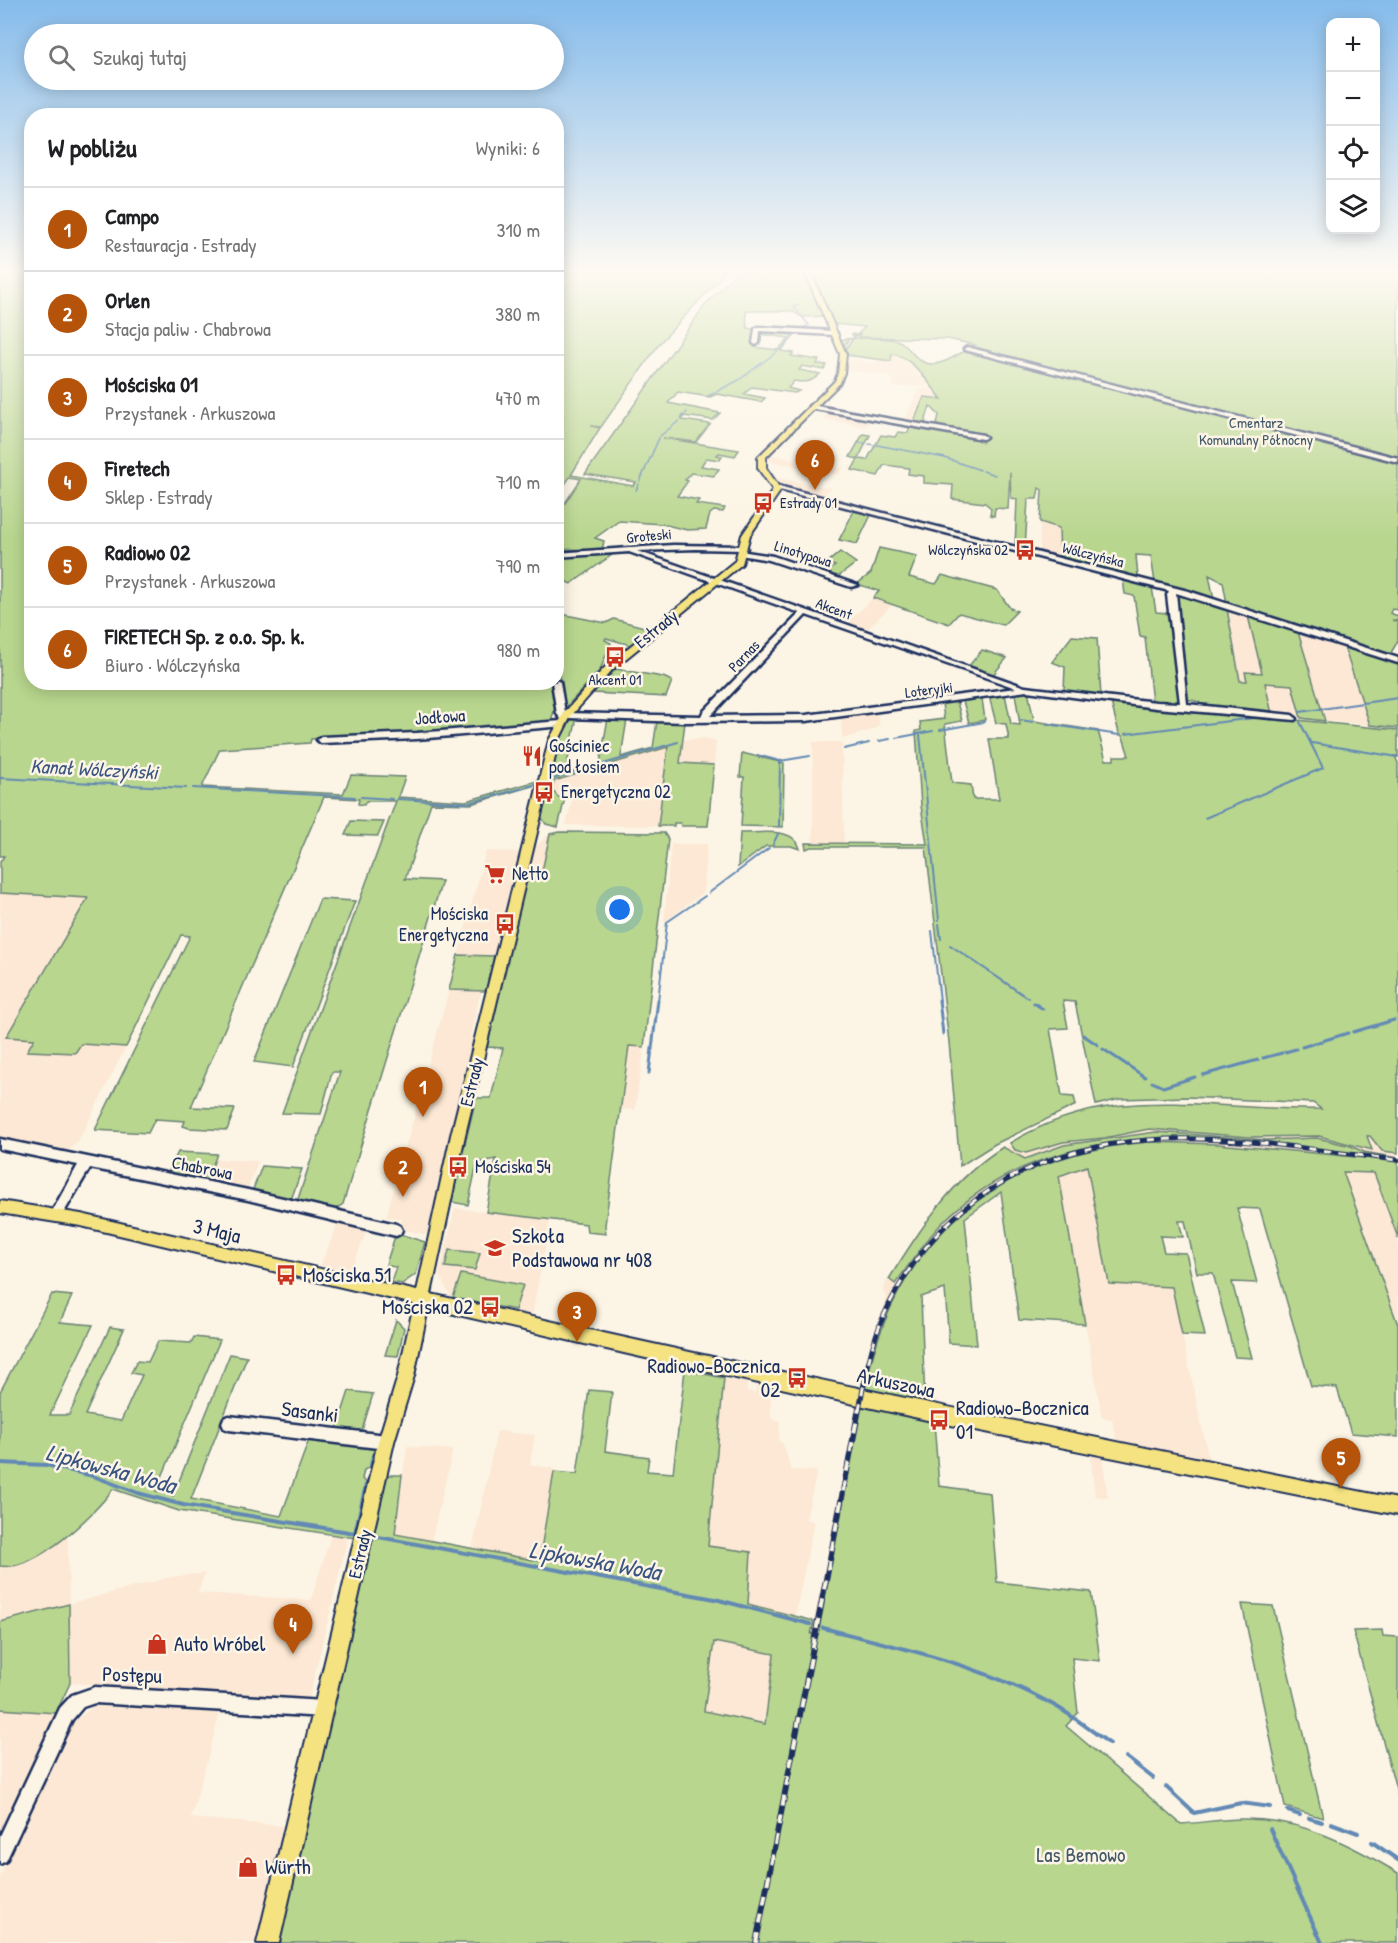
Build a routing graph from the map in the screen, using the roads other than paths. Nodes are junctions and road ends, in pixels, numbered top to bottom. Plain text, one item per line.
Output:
1 (843, 359) edge
2 (1005, 359) edge
3 (811, 407) junction
4 (983, 437) dead end
5 (1398, 460) edge
6 (778, 488) junction
7 (743, 551) junction
8 (633, 552) junction
9 (564, 555) edge
10 (716, 581) junction
11 (854, 585) dead end
12 (1173, 590) junction
13 (805, 612) junction
14 (1398, 661) edge
15 (1027, 689) junction
16 (557, 690) edge
17 (1181, 706) junction
18 (1292, 718) dead end
19 (565, 719) junction
20 (705, 719) junction
21 (321, 740) dead end
22 (0, 1144) edge
23 (86, 1162) junction
24 (0, 1207) edge
25 (56, 1215) junction
26 (396, 1230) dead end
27 (422, 1300) junction
28 (229, 1423) dead end
29 (386, 1442) junction
30 (1398, 1507) edge
31 (323, 1709) junction
32 (0, 1855) edge
33 (268, 1943) edge

1 - 3 main road
2 - 5 street
3 - 4 street
3 - 6 main road
6 - 7 main road, Estrady
6 - 12 street, Wólczyńska
7 - 8 street, Groteski
7 - 10 main road, Estrady
7 - 11 street, Linotypowa
8 - 9 street, Groteski
8 - 10 street, Akcent
10 - 13 street, Akcent
10 - 19 main road, Estrady
12 - 14 street, Wólczyńska
12 - 17 street
13 - 15 street, Akcent
13 - 20 street, Parnas
15 - 17 street, Loteryjki
15 - 20 street, Loteryjki
16 - 19 street
17 - 18 street, Loteryjki
19 - 20 street, Loteryjki
19 - 21 street, Jodłowa
19 - 27 main road, Estrady
22 - 23 street, Chabrowa
23 - 25 street
23 - 26 street, Chabrowa
24 - 25 main road, 3 Maja
25 - 27 main road, 3 Maja
27 - 29 main road, Estrady
27 - 30 main road, Arkuszowa
28 - 29 street, Sasanki
29 - 31 main road, Estrady
31 - 32 street, Postępu
31 - 33 main road, Estrady

